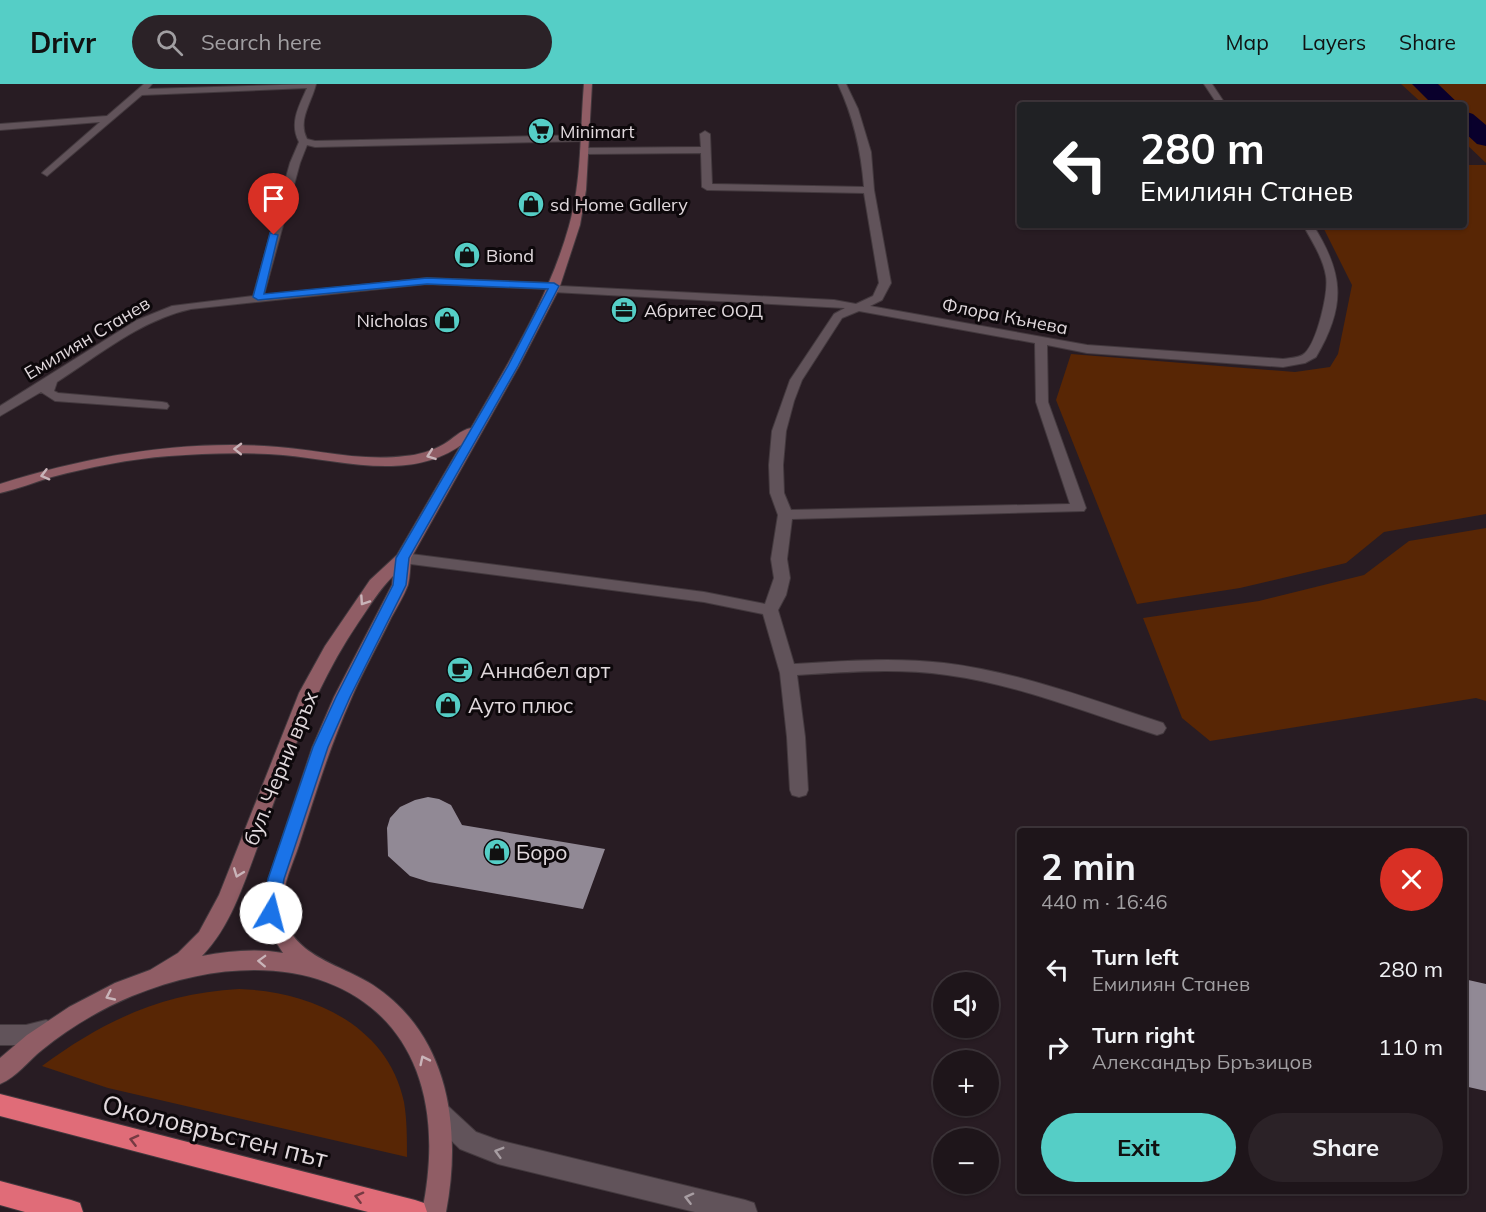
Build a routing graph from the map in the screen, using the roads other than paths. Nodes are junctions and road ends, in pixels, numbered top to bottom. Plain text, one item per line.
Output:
1 (149, 84) edge
2 (588, 84) edge
3 (842, 84) edge
4 (1208, 84) edge
5 (312, 85) edge
6 (141, 92) junction
7 (1220, 102) edge
8 (108, 119) junction
9 (0, 126) edge
10 (705, 134) dead end
11 (586, 138) junction
12 (304, 142) junction
13 (705, 150) junction
14 (585, 151) junction
15 (47, 172) dead end
16 (869, 190) junction
17 (1310, 228) edge
18 (554, 287) junction
19 (258, 297) junction
20 (861, 306) junction
21 (1041, 342) junction
22 (51, 380) junction
23 (162, 406) dead end
24 (0, 412) edge
25 (479, 423) junction
26 (0, 489) edge
27 (785, 515) junction
28 (403, 558) junction
29 (770, 610) junction
30 (787, 670) junction
31 (1157, 728) dead end
32 (800, 790) dead end
33 (320, 970) junction
34 (158, 976) junction
35 (63, 1022) junction
36 (0, 1035) edge
37 (7, 1066) edge
38 (0, 1105) edge
39 (441, 1115) junction
40 (0, 1193) edge
41 (71, 1212) edge
42 (415, 1212) edge
43 (434, 1212) edge
44 (745, 1212) edge

1 - 6 street
2 - 11 main road, бул. Черни връх
3 - 16 street
4 - 7 street
5 - 6 street
5 - 12 street
6 - 8 street
8 - 9 street
8 - 15 street
10 - 13 street
11 - 12 street
11 - 14 main road, бул. Черни връх
12 - 19 street
13 - 14 street
13 - 16 street
14 - 18 main road, бул. Черни връх
16 - 20 street
17 - 21 street, Флора Кънева
18 - 19 street, Емилиян Станев
18 - 20 street, Флора Кънева
18 - 25 main road, бул. Черни връх
19 - 22 street, Емилиян Станев
20 - 21 street, Флора Кънева
20 - 27 street
21 - 27 street
22 - 23 street
22 - 24 street, Емилиян Станев
25 -> 26 main road
25 - 28 main road, бул. Черни връх
27 - 29 street
28 - 29 street
28 - 33 main road, бул. Черни връх
28 -> 34 main road, бул. Черни връх
29 - 30 street
30 - 31 street
30 - 32 street
33 -> 34 main road
39 -> 33 main road
34 -> 35 main road
35 - 36 street
35 - 37 main road
42 -> 38 highway, Околовръстен път
39 - 43 main road
44 -> 39 street
40 - 41 highway

